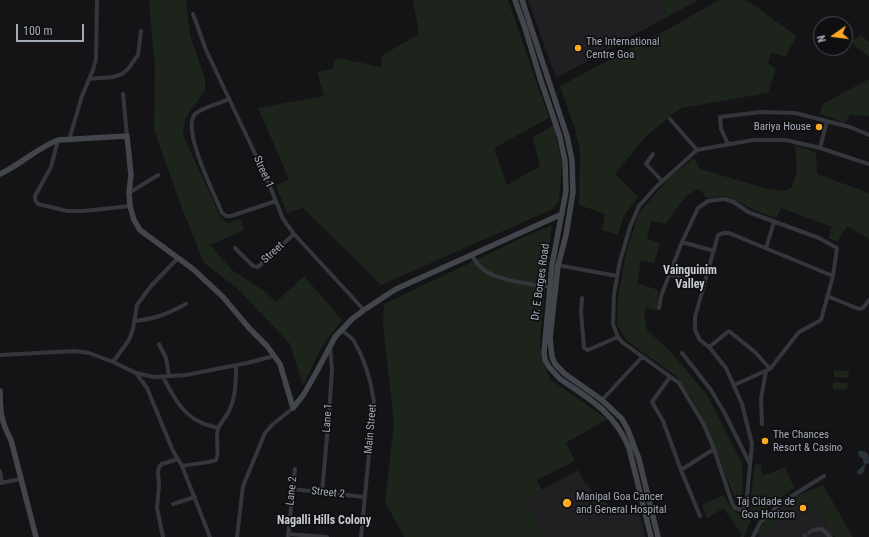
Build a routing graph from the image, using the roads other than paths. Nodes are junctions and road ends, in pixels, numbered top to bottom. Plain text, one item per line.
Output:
1 (98, 0) edge
2 (515, 0) edge
3 (522, 0) edge
4 (193, 14) dead end
5 (141, 31) dead end
6 (89, 79) junction
7 (123, 94) dead end
8 (230, 99) junction
9 (670, 119) dead end
10 (827, 121) junction
11 (869, 135) edge
12 (127, 136) junction
13 (58, 140) junction
14 (69, 140) junction
15 (728, 144) junction
16 (820, 148) junction
17 (697, 150) junction
18 (653, 154) dead end
19 (869, 164) edge
20 (0, 174) edge
21 (158, 175) dead end
22 (662, 181) junction
23 (129, 193) junction
24 (276, 201) junction
25 (130, 206) junction
26 (562, 214) junction
27 (774, 222) junction
28 (294, 234) junction
29 (682, 242) junction
30 (234, 248) dead end
31 (766, 248) junction
32 (714, 251) junction
33 (472, 256) junction
34 (178, 258) junction
35 (555, 265) junction
36 (669, 274) junction
37 (617, 276) junction
38 (833, 276) junction
39 (704, 286) junction
40 (550, 287) junction
41 (827, 296) junction
42 (582, 298) dead end
43 (869, 300) edge
44 (186, 304) dead end
45 (659, 308) dead end
46 (364, 310) junction
47 (134, 321) junction
48 (342, 330) junction
49 (618, 337) junction
50 (159, 344) dead end
51 (330, 344) junction
52 (709, 347) junction
53 (682, 353) dead end
54 (0, 355) edge
55 (274, 356) junction
56 (642, 357) junction
57 (113, 362) junction
58 (236, 365) junction
59 (768, 370) junction
60 (136, 373) junction
61 (169, 376) junction
62 (670, 376) junction
63 (163, 377) junction
64 (734, 385) junction
65 (0, 391) edge
66 (602, 400) junction
67 (293, 408) junction
68 (762, 424) dead end
69 (218, 428) junction
70 (714, 449) junction
71 (178, 459) junction
72 (750, 464) junction
73 (182, 466) junction
74 (295, 469) dead end
75 (681, 470) junction
76 (0, 471) edge
77 (824, 476) dead end
78 (21, 479) junction
79 (1, 483) edge
80 (292, 489) junction
81 (322, 492) junction
82 (194, 497) junction
83 (364, 497) junction
84 (173, 504) dead end
85 (700, 516) dead end
86 (813, 530) dead end
87 (288, 535) edge
88 (36, 537) edge
89 (163, 537) edge
90 (210, 537) edge
91 (237, 537) edge
92 (327, 537) edge
93 (361, 537) edge
94 (651, 537) edge
95 (658, 537) edge
96 (753, 537) edge
97 (830, 537) edge

1 - 6 street
2 - 26 main road, Dr. E Borges Road
3 - 35 main road, Dr. E Borges Road
4 - 8 street, Street 1
5 - 6 street
6 - 14 street
7 - 12 street
8 - 24 street, Street 1
8 - 24 street
9 - 17 street
10 - 11 street
10 - 15 street
10 - 16 street
12 - 14 main road
12 - 23 main road
13 - 14 main road
13 - 20 main road
13 - 25 street
15 - 16 street
15 - 17 street
16 - 19 street
17 - 22 street
18 - 22 street
21 - 23 street
22 - 37 street
23 - 25 main road
24 - 28 street, Street 1
25 - 34 main road
26 - 33 main road
26 - 35 main road, Dr. E Borges Road
27 - 29 street
27 - 31 street
27 - 38 street
28 - 30 street, Street
28 - 46 street, Street 1
29 - 32 street
29 - 36 street
31 - 32 street
31 - 38 street
32 - 39 street
33 - 40 street
33 - 46 main road
34 - 47 street
34 - 55 main road
35 - 37 street
35 - 40 main road, Dr. E Borges Road
35 - 66 main road, Dr. E Borges Road
36 - 39 street
36 - 45 street
37 - 49 street
38 - 41 street
39 - 52 street
40 - 94 main road, Dr. E Borges Road
41 - 43 street
41 - 59 street
42 - 49 street
44 - 47 street
46 - 48 main road
47 - 57 street
48 - 51 main road
48 - 83 street, Main Street
49 - 56 street
50 - 61 street
51 - 67 main road
51 - 81 street, Lane 1
52 - 59 street
52 - 64 street
53 - 72 street
54 - 57 street
55 - 58 street
55 - 67 main road
56 - 62 street
56 - 66 street
57 - 60 street
58 - 61 street
58 - 69 street
59 - 64 street
59 - 68 street
60 - 63 street
60 - 71 street
61 - 63 street
62 - 70 street
62 - 75 street
63 - 69 street
64 - 72 street
65 - 78 main road
66 - 95 main road, Dr. E Borges Road
67 - 91 street
69 - 73 street
70 - 72 street
70 - 75 street
71 - 73 street
71 - 89 street
73 - 82 street
74 - 80 street, Lane 2
75 - 85 street
76 - 79 street
77 - 96 street
78 - 79 street
78 - 88 main road
80 - 81 street, Street 2
80 - 87 street, Lane 2
81 - 83 street, Street 2
82 - 84 street
82 - 90 street
83 - 93 street, Main Street
86 - 97 street
87 - 92 street

